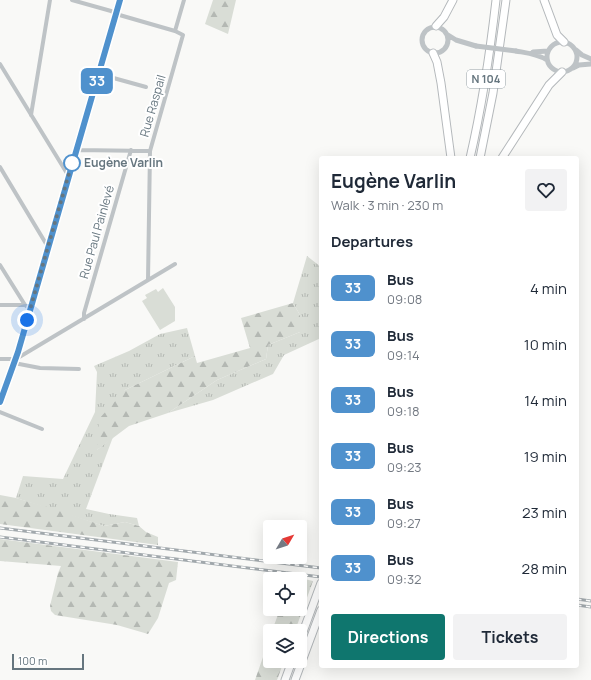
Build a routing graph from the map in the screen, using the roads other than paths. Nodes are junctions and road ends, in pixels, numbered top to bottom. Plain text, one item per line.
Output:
1 (50, 0) edge
2 (72, 0) edge
3 (120, 0) edge
4 (184, 0) edge
5 (454, 0) edge
6 (496, 0) edge
7 (506, 0) edge
8 (544, 0) edge
9 (116, 14) junction
10 (436, 26) junction
11 (175, 31) junction
12 (448, 35) junction
13 (564, 42) junction
14 (448, 45) junction
15 (476, 46) junction
16 (575, 50) junction
17 (516, 51) junction
18 (548, 51) junction
19 (433, 53) junction
20 (591, 59) edge
21 (547, 60) junction
22 (591, 64) edge
23 (1, 66) edge
24 (572, 69) junction
25 (562, 72) junction
26 (99, 74) junction
27 (146, 87) dead end
28 (31, 115) junction
29 (76, 150) junction
30 (131, 150) junction
31 (150, 151) junction
32 (451, 156) edge
33 (470, 156) edge
34 (480, 156) edge
35 (503, 156) edge
36 (0, 167) edge
37 (68, 176) junction
38 (48, 246) junction
39 (174, 264) dead end
40 (0, 265) edge
41 (148, 280) junction
42 (0, 305) edge
43 (25, 305) junction
44 (30, 309) junction
45 (84, 319) junction
46 (0, 359) edge
47 (15, 361) junction
48 (79, 368) dead end
49 (0, 402) edge
50 (0, 412) edge
51 (42, 429) dead end
52 (319, 588) edge
53 (319, 615) edge
54 (306, 624) edge
55 (289, 668) edge
56 (285, 680) edge
57 (295, 680) edge

1 - 28 street
2 - 9 street
3 - 9 street
4 - 11 street
5 - 10 highway
6 - 33 highway, N 104
7 - 34 highway, N 104
8 - 13 highway
9 - 11 street
9 - 26 street
10 - 12 street
10 - 19 street
11 - 31 street, Rue Raspail
12 - 14 street
12 - 15 street
13 - 16 street
13 - 18 street
14 - 15 street
14 - 19 street
15 - 17 street, bridge
16 - 20 street
16 - 24 street
17 - 18 street
17 - 21 street
18 - 21 street
19 - 32 highway
21 - 25 street
22 - 24 street
23 - 28 street
24 - 25 street
25 - 35 highway
26 - 27 street
26 - 29 street
28 - 37 street
29 - 30 street
29 - 37 street
30 - 31 street
30 - 45 street, Rue Paul Painlevé
31 - 41 street, Rue Raspail
36 - 38 street
37 - 38 street
38 - 44 street
39 - 41 street
40 - 43 street
41 - 45 street
42 - 43 street
43 - 44 street
44 - 47 street
45 - 47 street
46 - 47 street
47 - 48 street
47 - 49 street
50 - 51 street
52 - 54 highway
53 - 57 highway
55 - 56 highway

